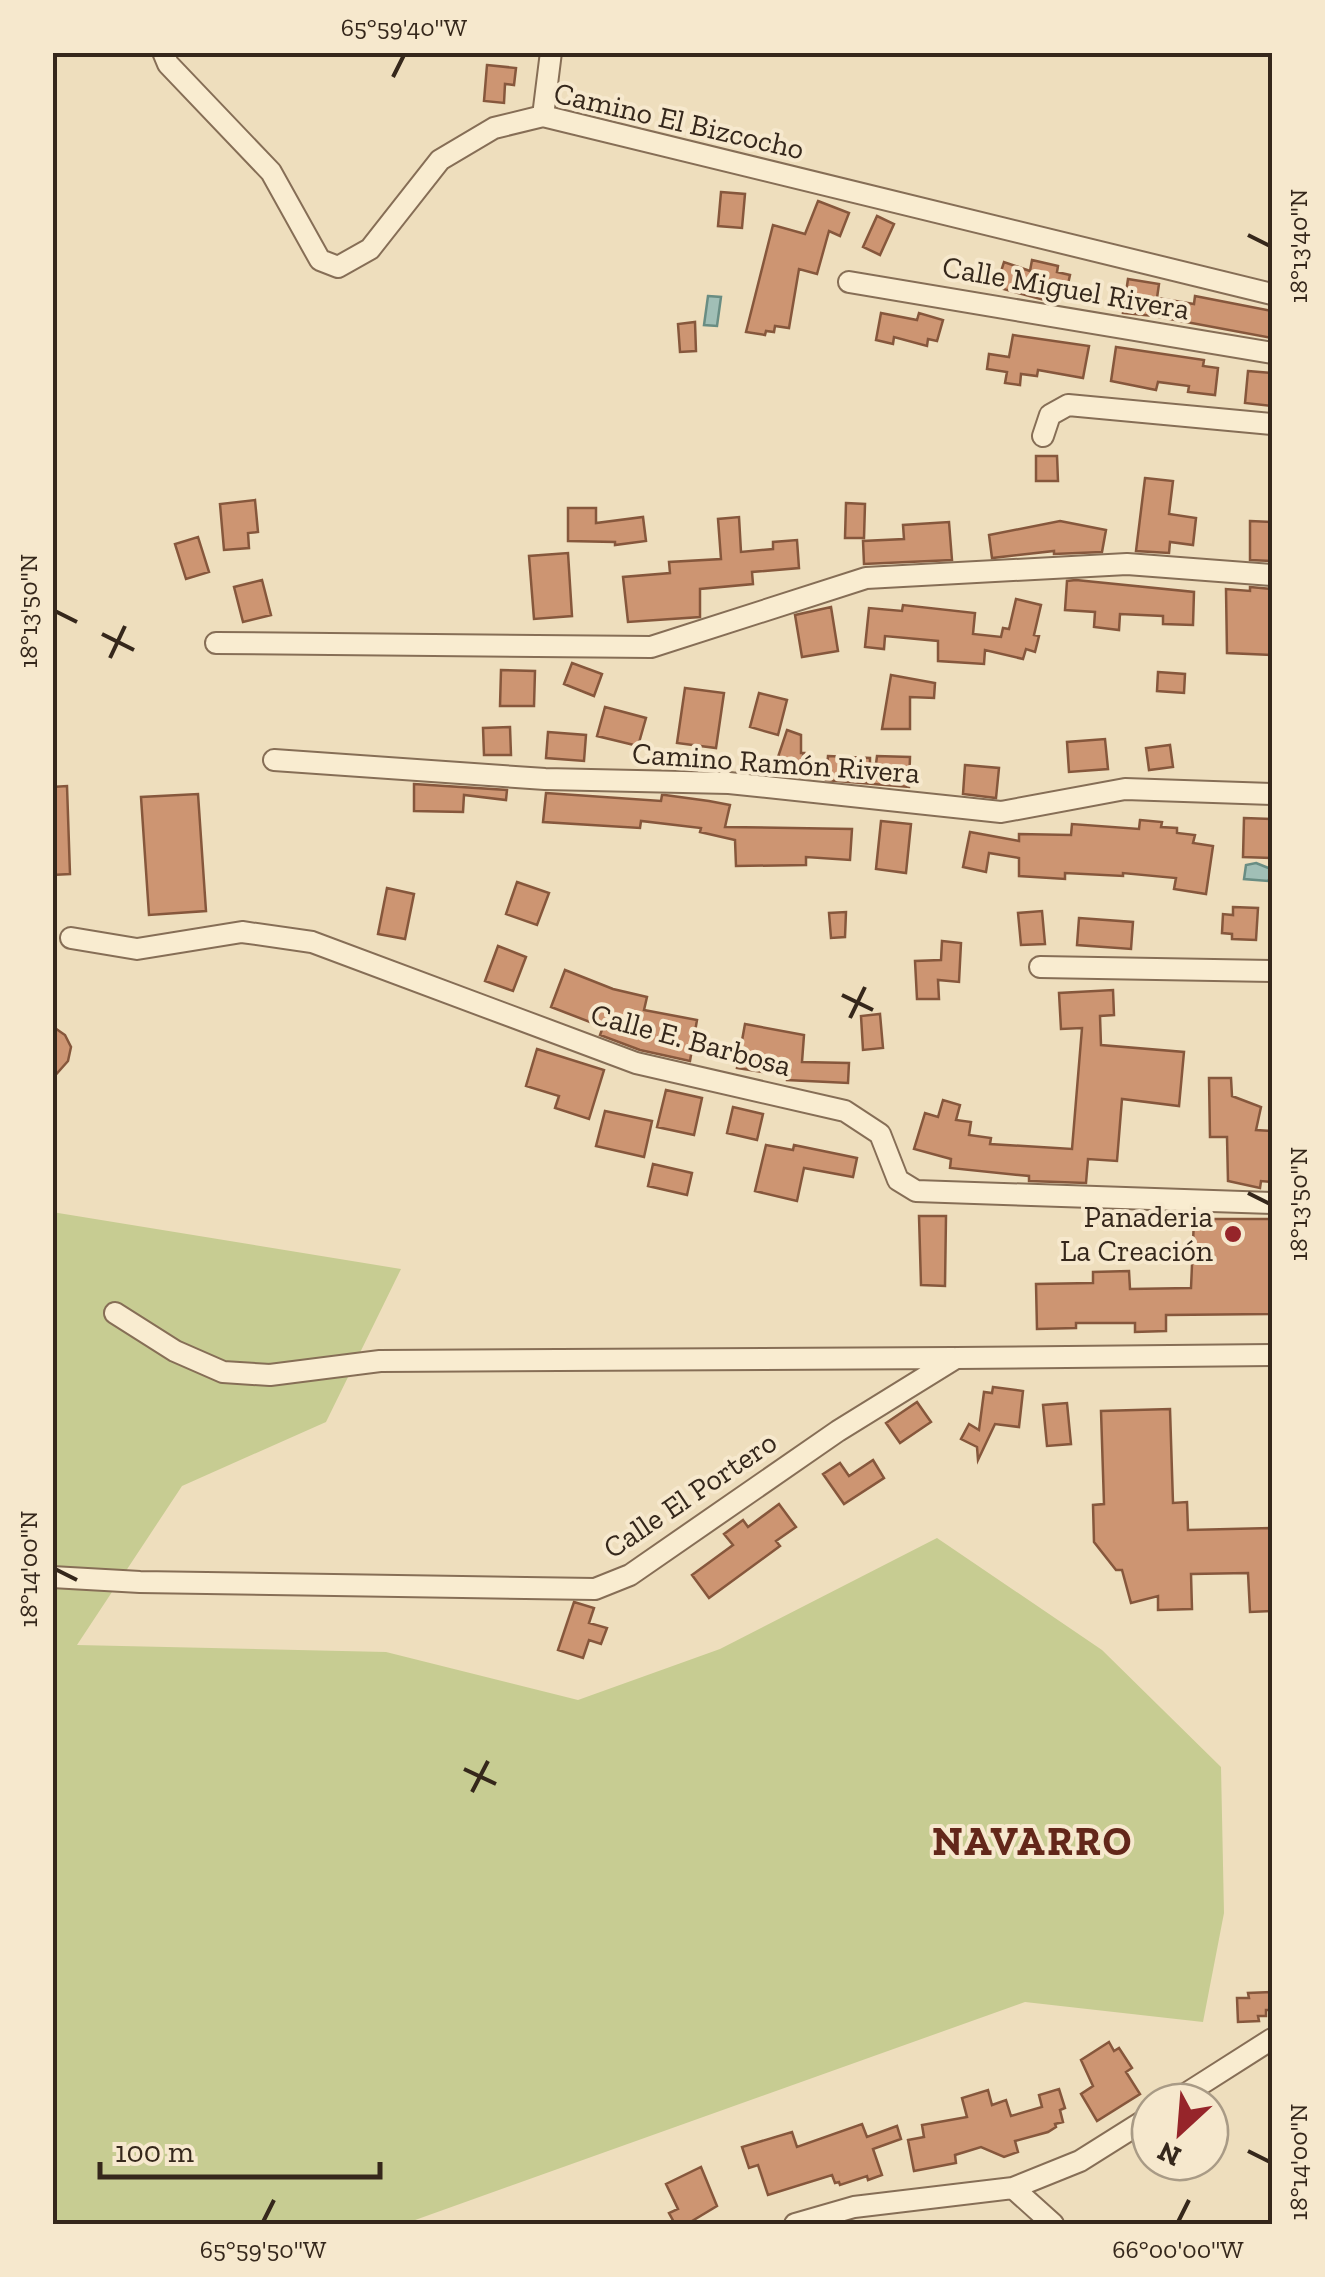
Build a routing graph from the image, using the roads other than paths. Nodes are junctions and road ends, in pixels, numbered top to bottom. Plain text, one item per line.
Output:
1 (162, 52) edge
2 (551, 52) edge
3 (543, 116) junction
4 (849, 282) dead end
5 (1272, 294) edge
6 (1272, 353) edge
7 (1272, 424) edge
8 (1043, 436) dead end
9 (1272, 575) edge
10 (216, 643) dead end
11 (274, 760) dead end
12 (1272, 794) edge
13 (71, 938) dead end
14 (1040, 967) dead end
15 (1272, 971) edge
16 (1272, 1203) edge
17 (115, 1313) dead end
18 (1272, 1355) edge
19 (956, 1358) junction
20 (52, 1578) edge
21 (1272, 2039) edge
22 (1204, 2082) edge
23 (1130, 2129) edge
24 (1012, 2188) junction
25 (796, 2224) edge
26 (1053, 2224) edge

1 - 3 street, Camino El Bizcocho
2 - 3 street
3 - 5 street, Camino El Bizcocho
4 - 6 street, Calle Miguel Rivera
7 - 8 street
9 - 10 street
11 - 12 street, Camino Ramón Rivera
13 - 16 street, Calle E. Barbosa
14 - 15 street
17 - 19 street
18 - 19 street
19 - 20 street, Calle El Portero
21 - 22 street
23 - 24 street
24 - 25 street
24 - 26 street

